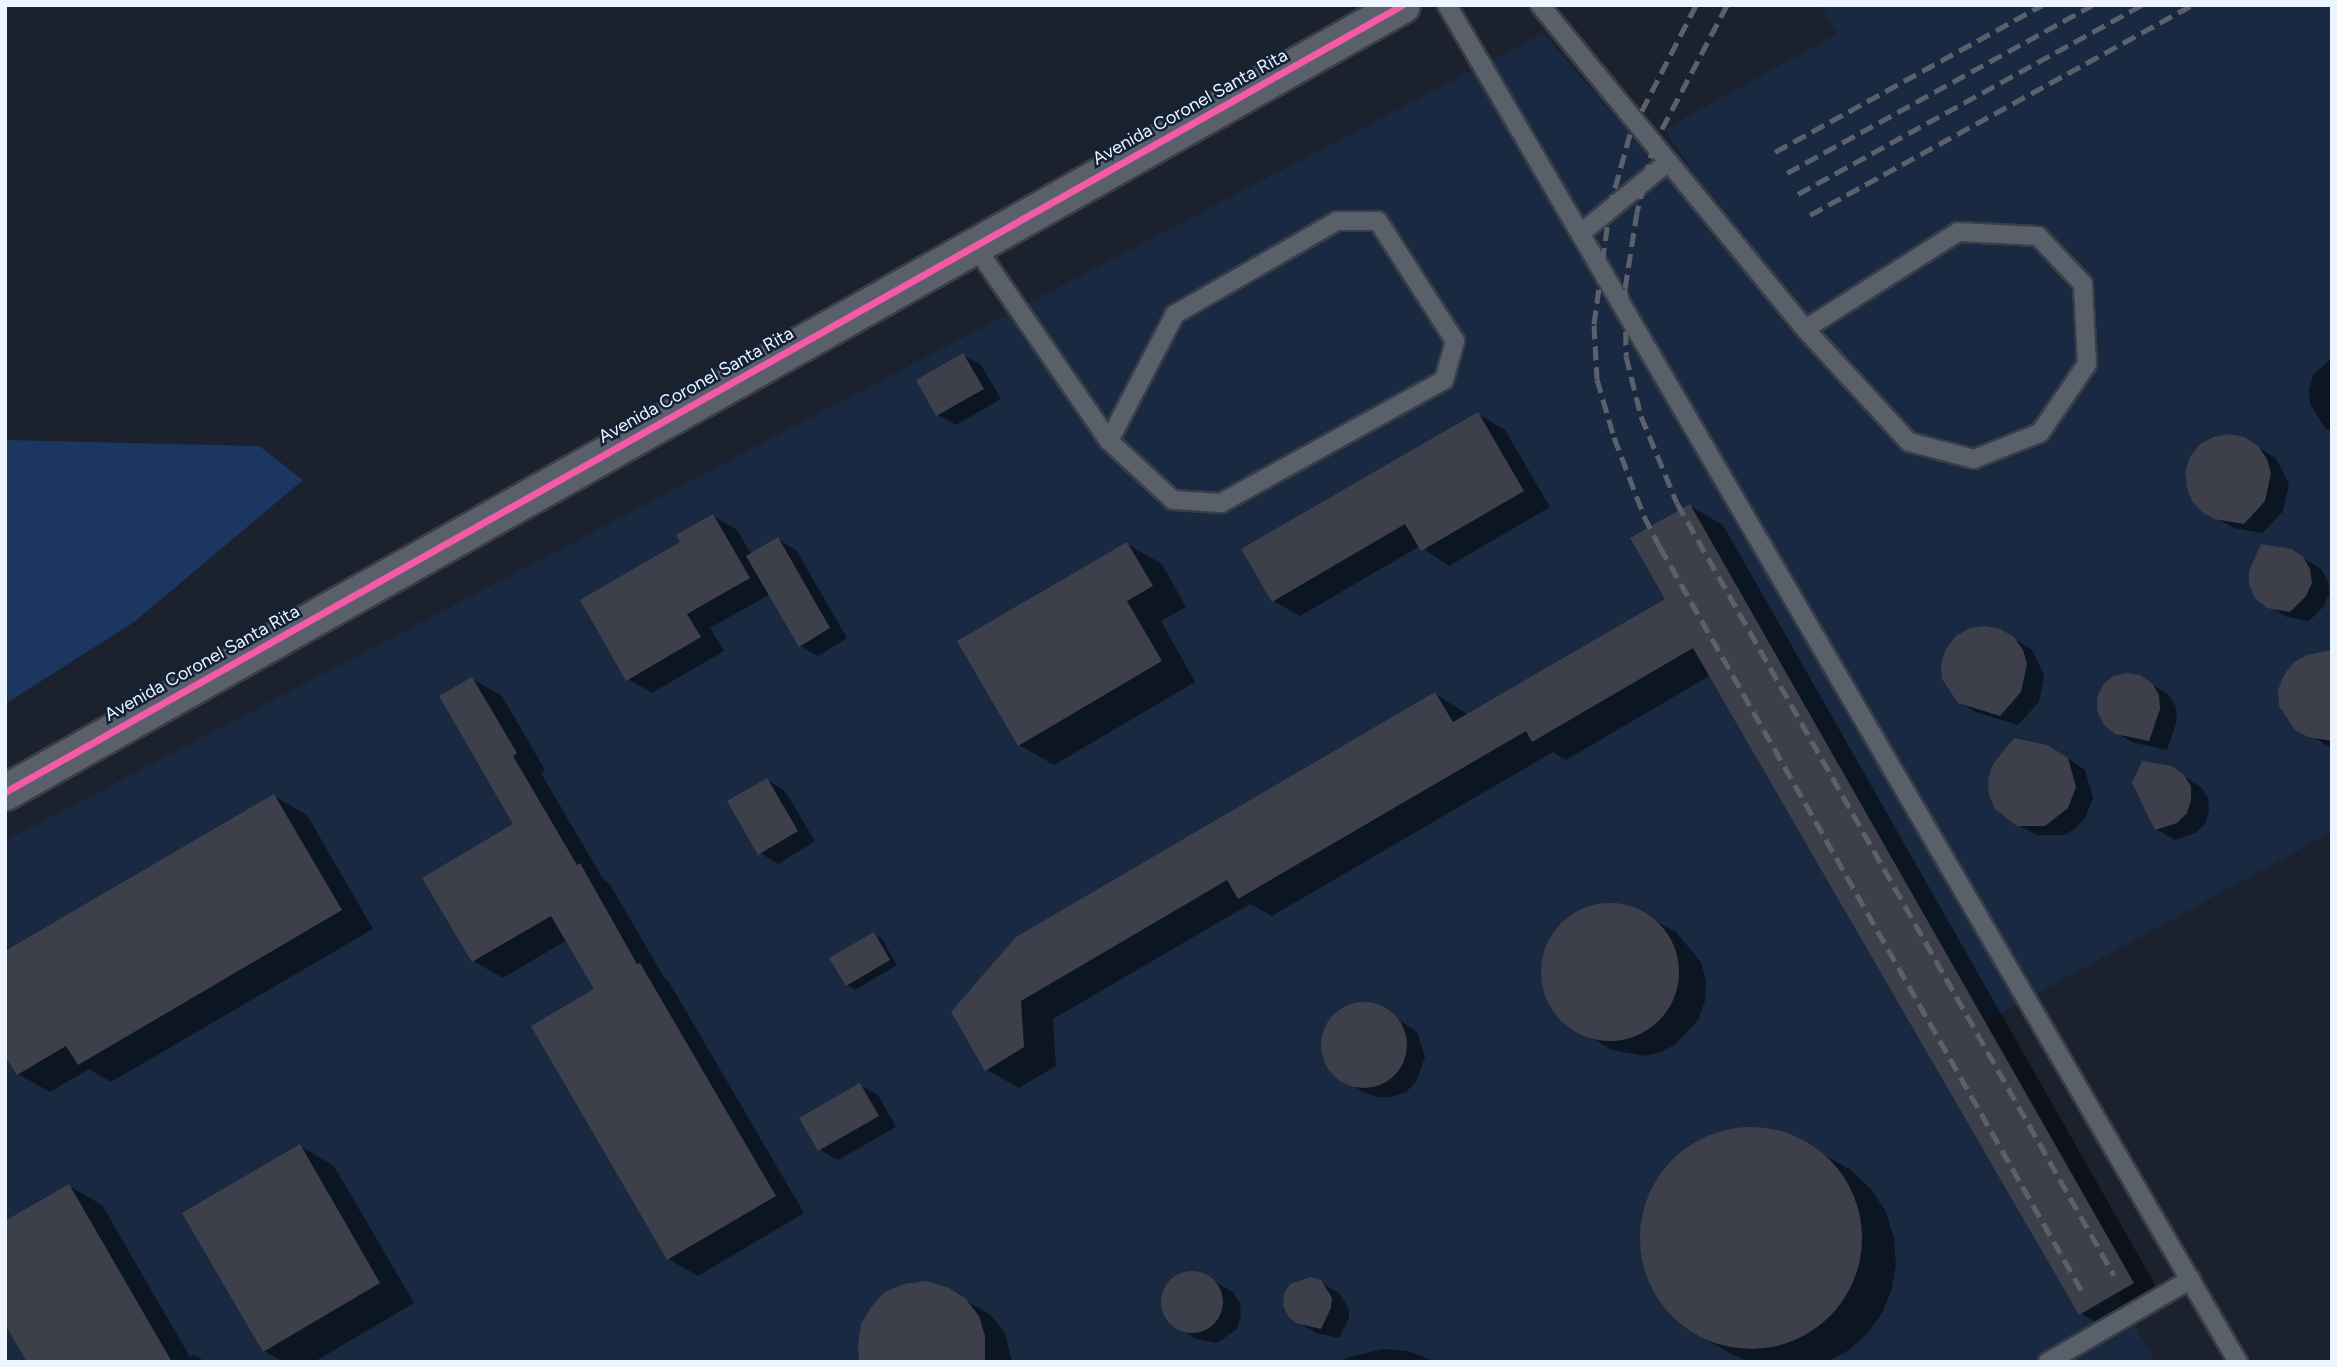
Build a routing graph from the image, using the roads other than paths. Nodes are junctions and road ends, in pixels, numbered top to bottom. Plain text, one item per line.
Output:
1 (1402, 5) edge
2 (1447, 5) edge
3 (1540, 5) edge
4 (1668, 162) junction
5 (1581, 233) junction
6 (975, 246) junction
7 (1805, 330) junction
8 (1109, 441) junction
9 (5, 792) edge
10 (2191, 1279) junction
11 (2048, 1362) edge
12 (2238, 1362) edge

1 - 6 street, Avenida Coronel Santa Rita
2 - 5 lane
3 - 4 lane
4 - 5 lane
4 - 7 lane
5 - 10 lane
6 - 8 lane
6 - 9 street, Avenida Coronel Santa Rita
7 - 7 lane
8 - 8 lane
10 - 11 lane
10 - 12 lane

